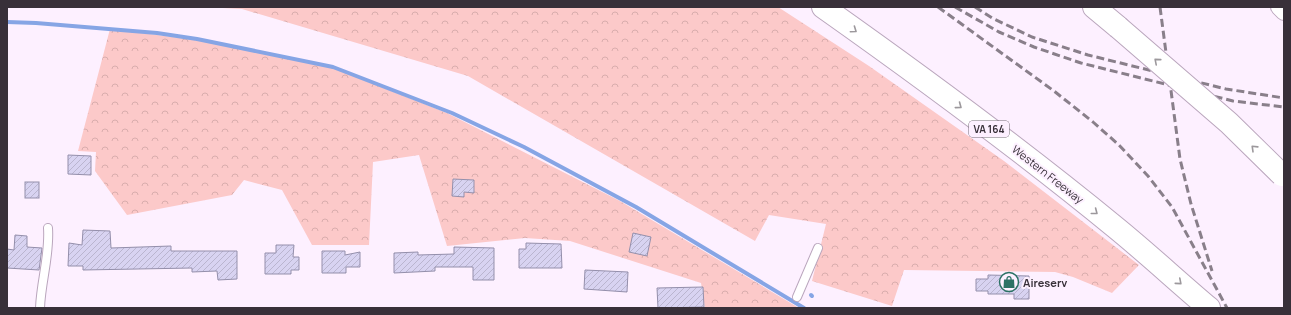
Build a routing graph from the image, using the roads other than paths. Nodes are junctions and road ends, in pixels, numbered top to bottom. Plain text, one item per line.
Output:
1 (823, 7) edge
2 (1094, 7) edge
3 (1279, 7) edge
4 (1284, 12) edge
5 (1283, 176) edge
6 (48, 228) dead end
7 (818, 248) dead end
8 (797, 297) dead end
9 (40, 308) edge
10 (1209, 308) edge

1 -> 10 highway, Western Freeway / VA 164
5 -> 2 highway, bridge
3 - 4 street
6 - 9 lane
7 - 8 lane

